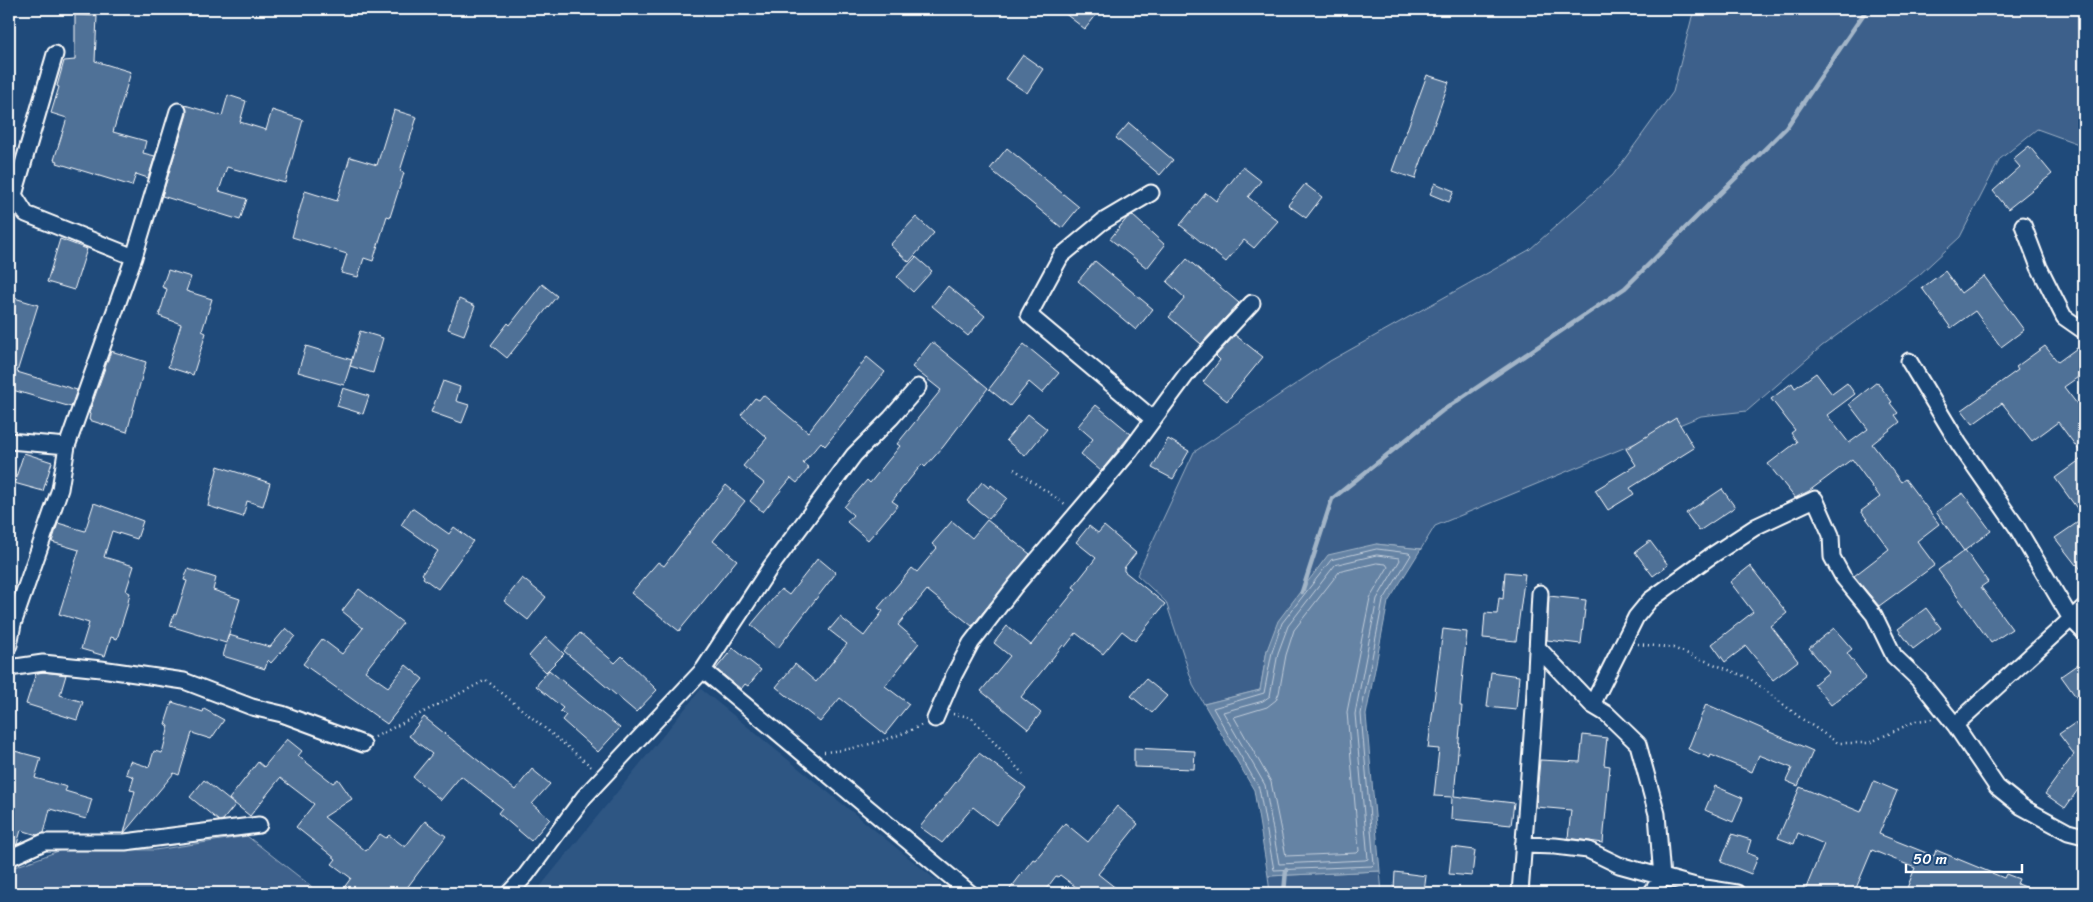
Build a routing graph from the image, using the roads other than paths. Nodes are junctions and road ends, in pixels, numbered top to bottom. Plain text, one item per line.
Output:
1 (55, 54) dead end
2 (178, 111) dead end
3 (1151, 193) dead end
4 (2023, 225) dead end
5 (134, 256) junction
6 (1252, 303) dead end
7 (2084, 330) edge
8 (1909, 361) dead end
9 (918, 387) dead end
10 (1153, 420) junction
11 (9, 441) edge
12 (68, 446) junction
13 (1540, 593) dead end
14 (2084, 608) edge
15 (2070, 618) junction
16 (11, 625) edge
17 (2084, 632) edge
18 (9, 645) edge
19 (1537, 647) junction
20 (9, 668) edge
21 (703, 670) junction
22 (1592, 705) junction
23 (935, 719) road end
24 (1955, 725) junction
25 (363, 744) road end
26 (259, 825) dead end
27 (2084, 836) edge
28 (1523, 845) junction
29 (9, 858) edge
30 (1662, 878) junction
31 (509, 893) edge
32 (970, 893) edge
33 (1520, 893) edge
34 (1651, 893) edge
35 (1737, 893) edge

1 - 5 street
2 - 5 street
3 - 10 street
4 - 7 street
5 - 12 street
6 - 10 street
8 - 15 street
9 - 21 street
10 - 23 street
11 - 12 street
12 - 16 street
13 - 19 street
14 - 15 street
15 - 17 street
15 - 24 street
16 - 18 street
19 - 22 street
19 - 28 street
20 - 25 street
21 - 31 street
21 - 32 street
22 - 24 street
22 - 30 street
24 - 27 street
26 - 29 street
28 - 30 street
28 - 33 street
30 - 34 street
30 - 35 street

